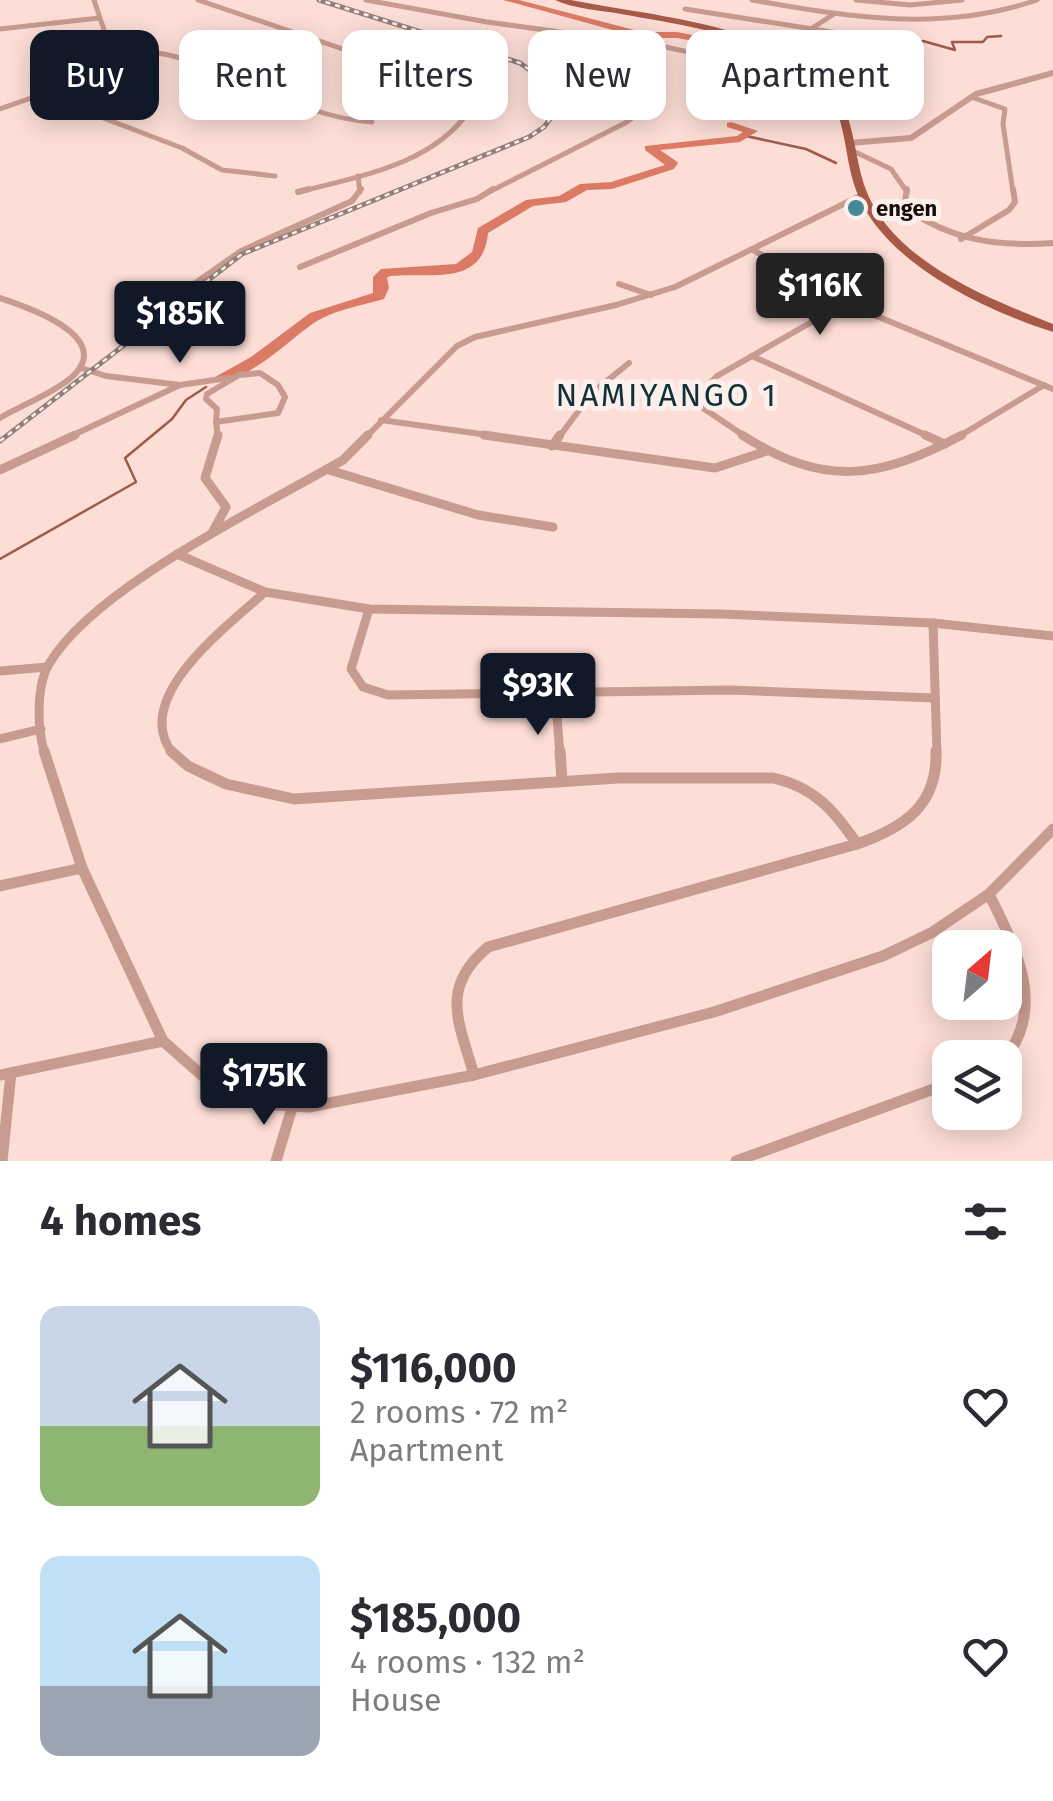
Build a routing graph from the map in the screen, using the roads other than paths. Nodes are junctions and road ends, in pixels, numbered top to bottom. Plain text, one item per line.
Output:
1 (94, 0) edge
2 (198, 0) edge
3 (366, 0) edge
4 (558, 0) edge
5 (752, 0) edge
6 (856, 0) edge
7 (962, 0) edge
8 (1037, 0) edge
9 (685, 8) dead end
10 (834, 14) junction
11 (99, 18) junction
12 (0, 29) edge
13 (102, 30) edge
14 (546, 30) edge
15 (705, 30) edge
16 (809, 30) joint
17 (159, 56) edge
18 (1053, 72) edge
19 (971, 97) junction
20 (30, 99) edge
21 (0, 109) edge
22 (109, 120) edge
23 (630, 120) edge
24 (844, 120) edge
25 (372, 122) dead end
26 (850, 146) junction
27 (275, 176) dead end
28 (358, 176) junction
29 (298, 192) dead end
30 (862, 195) junction
31 (961, 239) junction
32 (1053, 243) edge
33 (753, 250) junction
34 (300, 267) dead end
35 (619, 284) dead end
36 (651, 295) junction
37 (177, 296) dead end
38 (0, 298) edge
39 (845, 302) junction
40 (1053, 328) edge
41 (752, 356) junction
42 (629, 363) dead end
43 (80, 368) junction
44 (230, 378) junction
45 (180, 385) junction
46 (1048, 387) edge
47 (0, 418) edge
48 (381, 420) junction
49 (215, 422) junction
50 (945, 444) junction
51 (552, 446) junction
52 (767, 451) junction
53 (0, 470) edge
54 (329, 470) junction
55 (553, 527) dead end
56 (210, 535) junction
57 (177, 554) junction
58 (265, 592) junction
59 (368, 609) junction
60 (933, 622) junction
61 (1053, 636) edge
62 (47, 667) junction
63 (0, 672) edge
64 (555, 692) junction
65 (934, 698) junction
66 (40, 729) junction
67 (0, 739) edge
68 (562, 782) junction
69 (1053, 830) edge
70 (857, 844) junction
71 (82, 868) junction
72 (0, 886) edge
73 (989, 894) junction
74 (1022, 1040) edge
75 (163, 1041) junction
76 (6, 1074) edge
77 (474, 1074) junction
78 (932, 1090) edge
79 (292, 1108) junction
80 (2, 1161) edge
81 (276, 1161) edge
82 (736, 1161) edge

1 - 11 street
2 - 28 street
3 - 14 street
4 - 15 main road
5 - 10 street
6 - 7 street
8 - 10 street
9 - 16 street
10 - 16 street
11 - 12 street
11 - 13 street
17 - 25 street
18 - 19 street
19 - 26 street
19 - 31 street
20 - 21 street
22 - 27 street
23 - 34 street
24 - 26 main road
26 - 30 main road
26 - 31 street
28 - 29 street
28 - 37 street
30 - 33 street
30 - 40 main road
31 - 32 street
33 - 36 street
33 - 39 street
35 - 36 street
36 - 48 street
38 - 43 street
39 - 41 street
39 - 46 street
41 - 50 street
41 - 52 street
42 - 51 street
43 - 45 street
43 - 47 street
44 - 45 street
44 - 49 street
44 - 49 street
45 - 53 street
46 - 50 street
48 - 51 street
48 - 54 street
49 - 56 street
50 - 52 street
51 - 52 street
54 - 55 street
54 - 56 street
56 - 57 street
57 - 58 street
57 - 62 street
58 - 59 street
58 - 68 street
59 - 60 street
59 - 64 street
60 - 61 street
60 - 65 street
62 - 63 street
62 - 66 street
64 - 65 street
64 - 68 street
65 - 70 street
66 - 67 street
66 - 71 street
68 - 70 street
69 - 73 street
70 - 77 street
71 - 72 street
71 - 75 street
73 - 74 street
73 - 77 street
75 - 76 street
75 - 79 street
76 - 80 street
77 - 79 street
78 - 82 street
79 - 81 street

